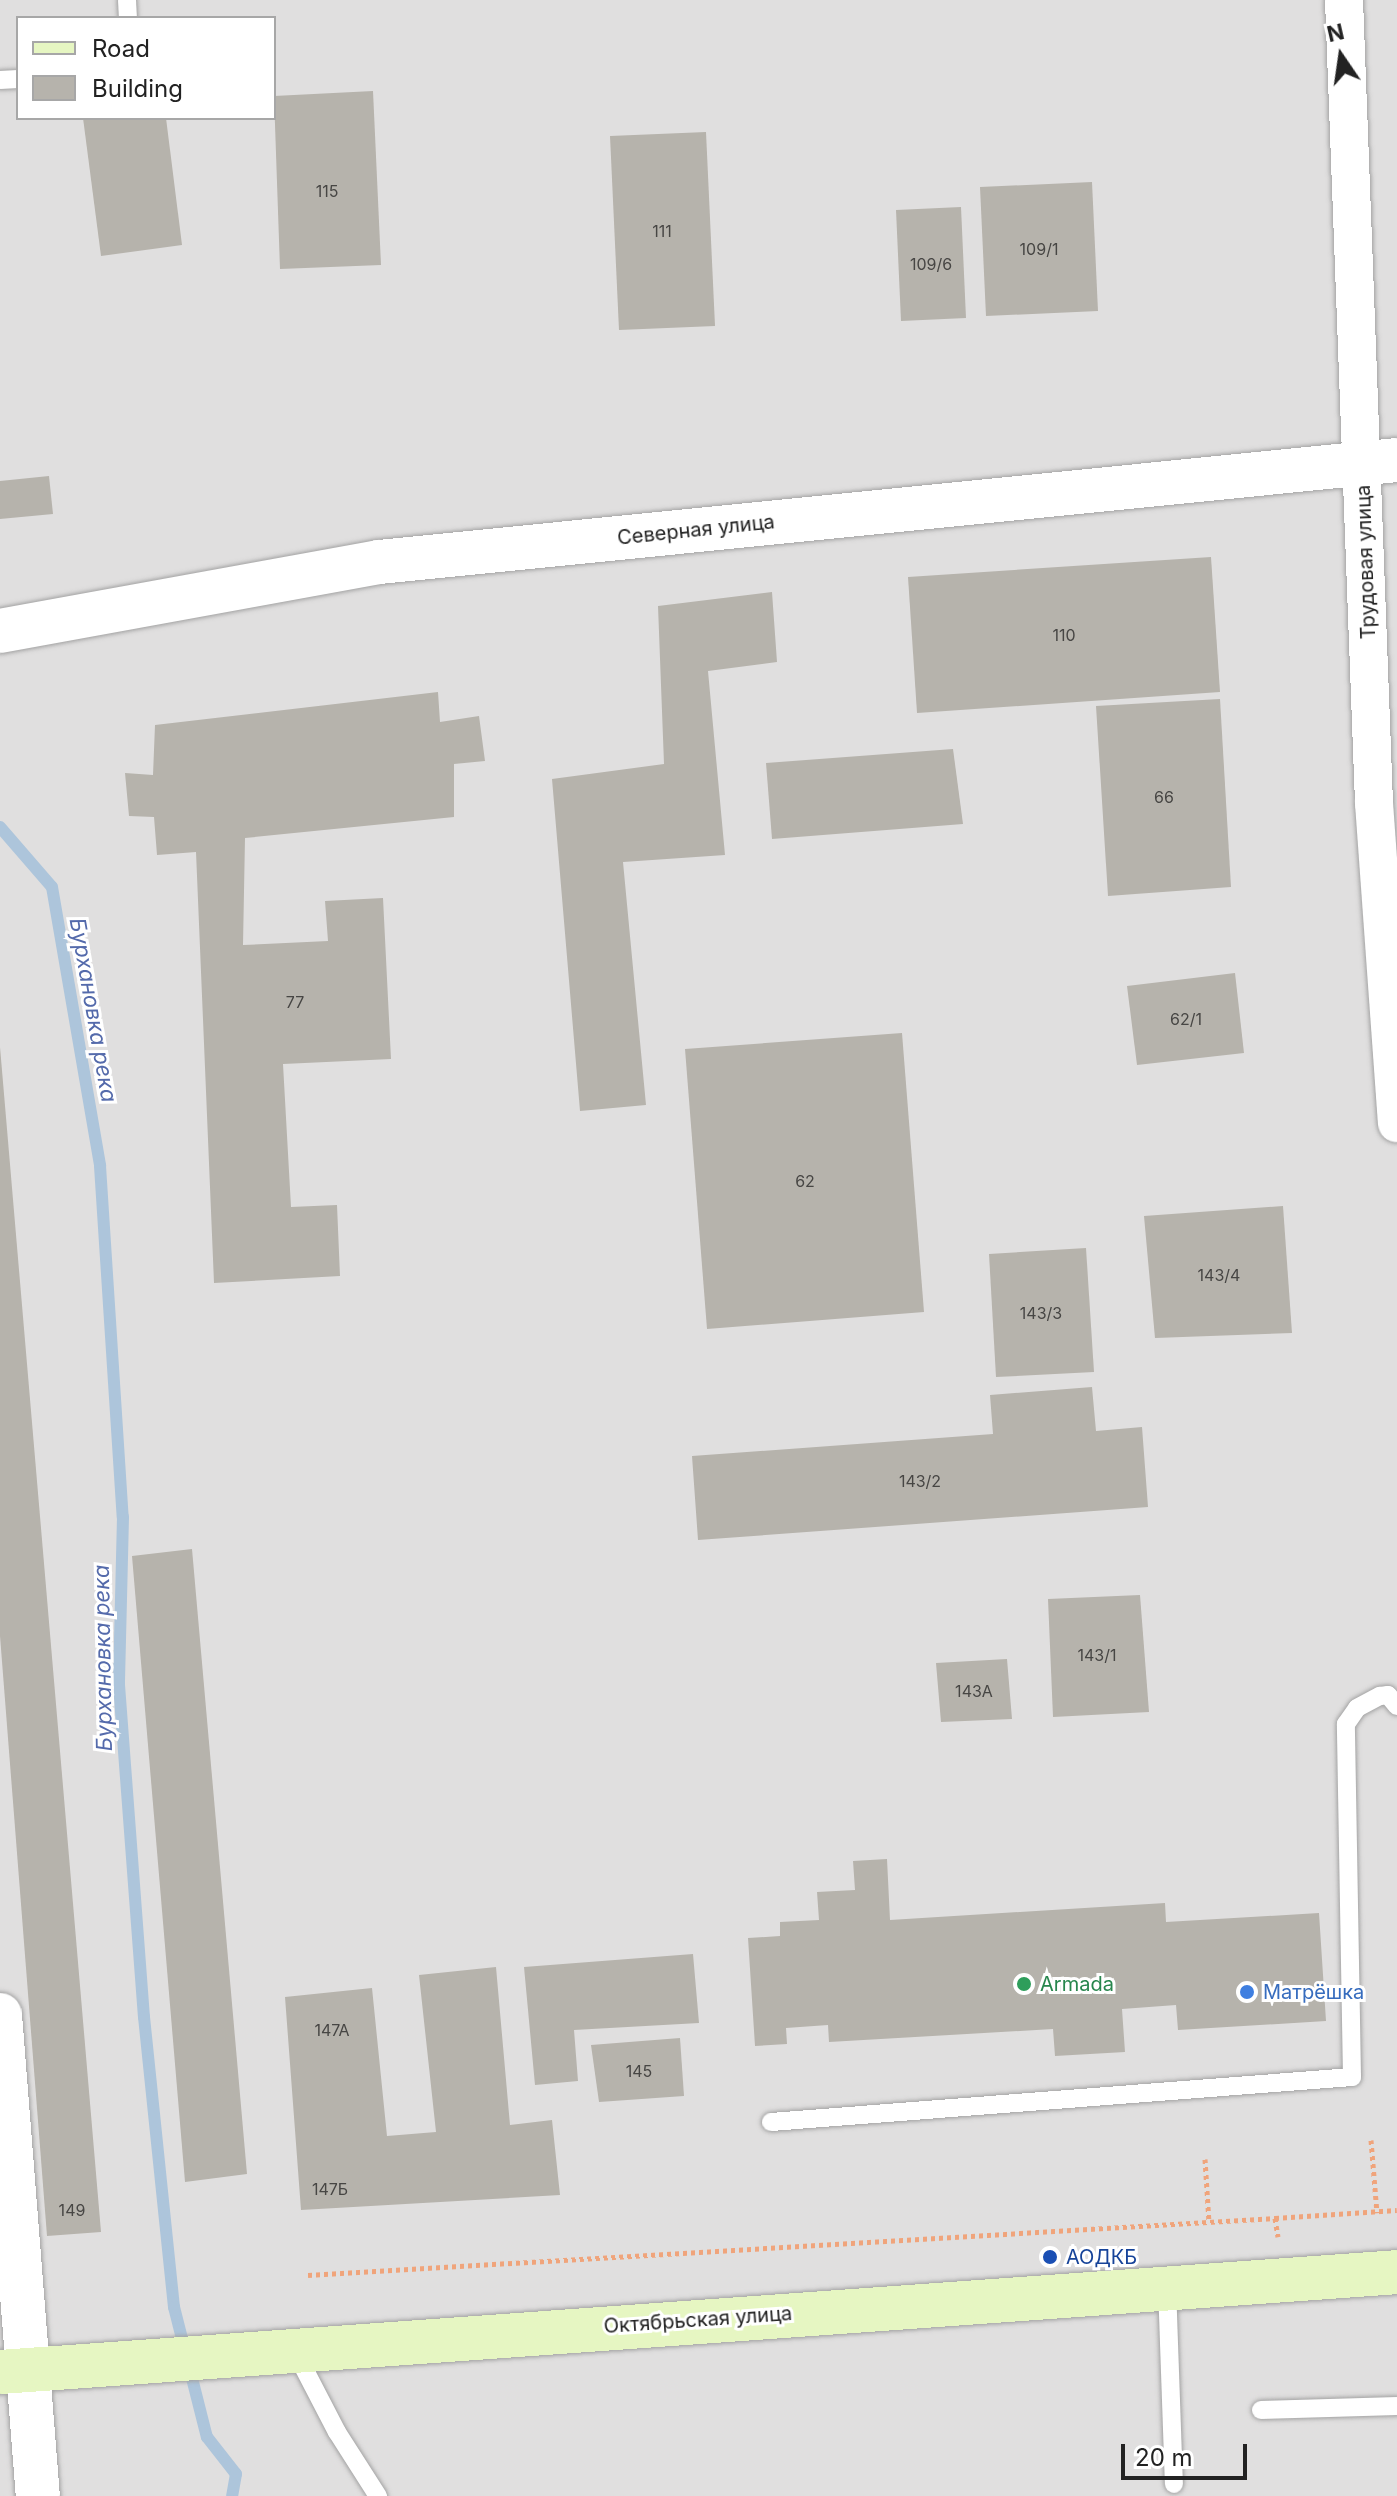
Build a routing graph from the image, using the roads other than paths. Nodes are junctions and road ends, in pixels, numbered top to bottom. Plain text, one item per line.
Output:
1 (1344, 0) edge
2 (1380, 462) edge
3 (0, 631) edge
4 (1386, 802) edge
5 (1397, 1123) edge
6 (1397, 1706) edge
7 (0, 2015) edge
8 (771, 2122) dead end
9 (1397, 2272) edge
10 (1167, 2285) junction
11 (295, 2350) junction
12 (14, 2371) edge
13 (1397, 2406) edge
14 (1261, 2410) dead end
15 (1174, 2484) dead end
16 (38, 2496) edge
17 (378, 2496) edge

1 - 2 street, Трудовая улица
2 - 3 street, Северная улица
2 - 4 street, Трудовая улица
4 - 5 street, Трудовая улица
6 - 8 lane
7 - 12 street
9 - 10 main road, Октябрьская улица
10 - 11 main road, Октябрьская улица
10 - 15 lane
11 - 12 main road, Октябрьская улица
11 - 17 lane
12 - 16 street
13 - 14 lane

